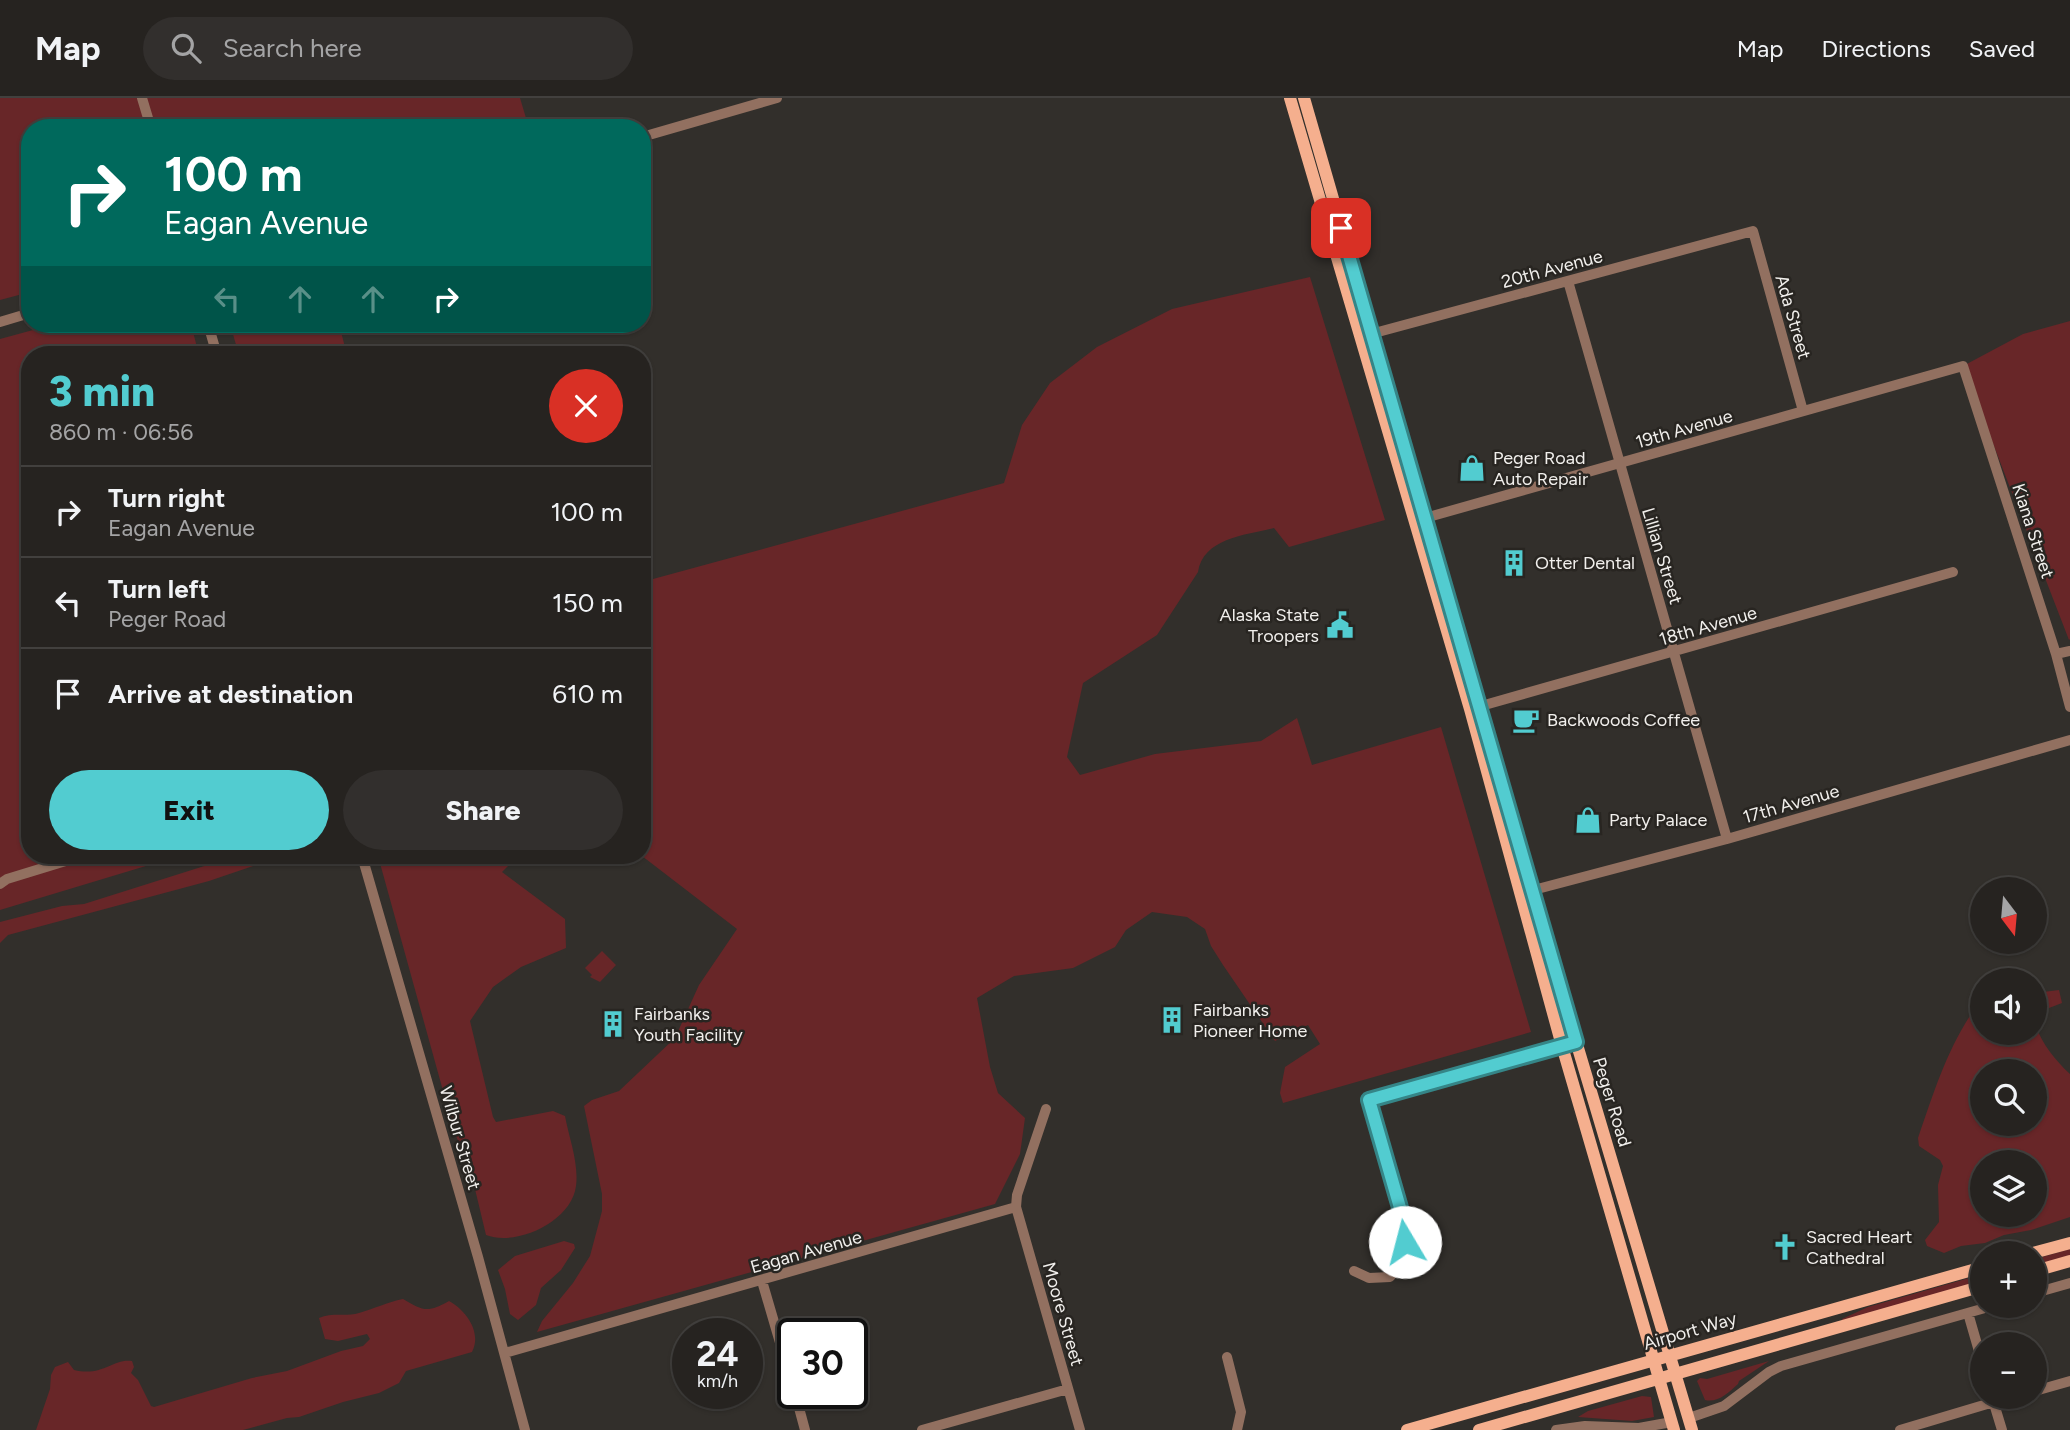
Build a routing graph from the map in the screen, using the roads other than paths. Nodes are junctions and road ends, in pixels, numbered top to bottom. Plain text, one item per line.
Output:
1 (142, 98) edge
2 (777, 98) edge
3 (1290, 98) edge
4 (1304, 98) edge
5 (148, 119) edge
6 (651, 133) edge
7 (1753, 231) joint
8 (1568, 281) junction
9 (21, 316) edge
10 (0, 322) edge
11 (1366, 335) junction
12 (1962, 366) joint
13 (1803, 411) junction
14 (1619, 464) junction
15 (1420, 520) junction
16 (1953, 572) dead end
17 (2070, 651) edge
18 (1675, 652) junction
19 (2056, 654) junction
20 (2070, 707) edge
21 (1475, 708) junction
22 (2070, 740) edge
23 (1727, 839) junction
24 (56, 864) edge
25 (364, 864) edge
26 (0, 884) edge
27 (1533, 890) junction
28 (1519, 894) junction
29 (1576, 1042) junction
30 (1562, 1046) junction
31 (1046, 1109) dead end
32 (1016, 1207) junction
33 (2070, 1243) edge
34 (2047, 1249) edge
35 (2070, 1261) edge
36 (2047, 1268) edge
37 (1354, 1271) dead end
38 (1970, 1271) edge
39 (762, 1281) junction
40 (2070, 1283) edge
41 (1970, 1290) edge
42 (2047, 1290) edge
43 (1968, 1313) joint
44 (777, 1332) edge
45 (1973, 1332) edge
46 (505, 1353) junction
47 (1671, 1355) junction
48 (1227, 1357) dead end
49 (1655, 1359) junction
50 (1677, 1373) junction
51 (1659, 1378) junction
52 (2070, 1381) edge
53 (2047, 1388) edge
54 (1068, 1389) junction
55 (1970, 1407) edge
56 (799, 1409) edge
57 (1996, 1409) edge
58 (1691, 1424) edge
59 (1673, 1426) edge
60 (525, 1430) edge
61 (805, 1430) edge
62 (922, 1430) edge
63 (1080, 1430) edge
64 (1237, 1430) edge
65 (1406, 1430) edge
66 (1479, 1430) edge
67 (1556, 1430) edge
68 (1900, 1430) edge
69 (2002, 1430) edge

1 - 5 street
2 - 6 street
3 - 11 main road, Peger Road
4 - 11 main road, Peger Road
7 - 8 street, 20th Avenue
7 - 13 street, Ada Street
8 - 11 street, 20th Avenue
8 - 14 street, Lillian Street
9 - 10 street
11 - 15 main road, Peger Road
12 - 13 street, 19th Avenue
12 - 19 street, Kiana Street
13 - 14 street, 19th Avenue
14 - 15 street, 19th Avenue
14 - 18 street, Lillian Street
15 - 21 main road, Peger Road
16 - 18 street, 18th Avenue
17 - 19 street
18 - 21 street, 18th Avenue
18 - 23 street, Lillian Street
19 - 20 street, Kiana Street
21 - 27 main road, Peger Road
21 - 28 main road, Peger Road
22 - 23 street, 17th Avenue
23 - 27 street, 17th Avenue
24 - 26 street
25 - 46 street, Wilbur Street
27 - 28 street, 17th Avenue
27 - 29 main road, Peger Road
28 - 30 main road, Peger Road
29 - 30 street
29 - 47 main road, Peger Road
30 - 37 street
30 - 49 main road, Peger Road
31 - 32 street
32 - 39 street, Eagan Avenue
32 - 54 street, Moore Street
33 - 34 main road
35 - 36 main road
38 - 47 main road, Airport Way
39 - 44 street
39 - 46 street, Eagan Avenue
40 - 42 street
41 - 50 main road, Airport Way
43 - 45 street
43 - 58 street
46 - 60 street, Wilbur Street
47 - 49 main road, Airport Way
47 - 50 main road, Peger Road
48 - 64 street
49 - 51 main road, Peger Road
49 - 65 main road, Airport Way
50 - 51 main road, Airport Way
50 - 58 main road, Peger Road
51 - 59 main road, Peger Road
51 - 66 main road, Airport Way
52 - 53 street
54 - 62 street
54 - 63 street, Moore Street
55 - 68 street
56 - 61 street
57 - 69 street
59 - 67 street

